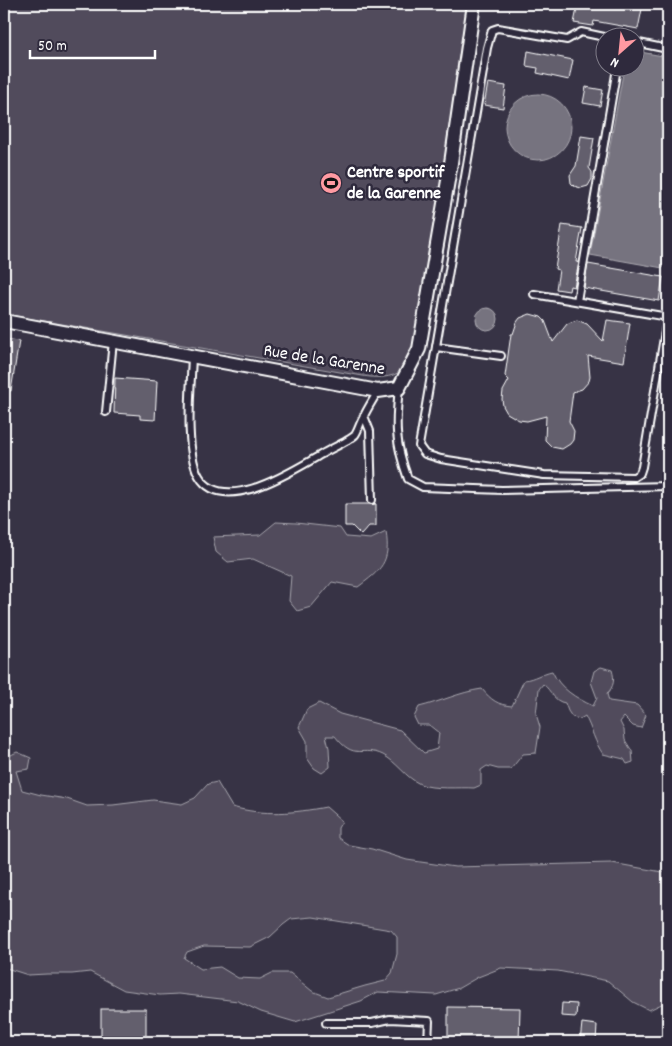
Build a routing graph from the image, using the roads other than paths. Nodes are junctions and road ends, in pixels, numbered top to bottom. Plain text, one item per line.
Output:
1 (474, 4) edge
2 (594, 35) edge
3 (644, 44) edge
4 (668, 49) edge
5 (615, 78) edge
6 (534, 294) dead end
7 (578, 301) junction
8 (668, 315) edge
9 (4, 321) edge
10 (113, 341) junction
11 (436, 347) junction
12 (192, 356) junction
13 (501, 356) dead end
14 (398, 388) junction
15 (378, 391) junction
16 (106, 412) dead end
17 (364, 416) junction
18 (668, 486) edge
19 (372, 500) dead end
20 (326, 1023) dead end
21 (428, 1042) edge

1 - 14 street, Rue de la Garenne
2 - 11 lane
3 - 4 lane
5 - 7 lane
6 - 7 lane
7 - 8 lane
8 - 11 lane
9 - 10 street, Rue de la Garenne
10 - 12 street, Rue de la Garenne
10 - 16 lane
11 - 13 lane
12 - 15 street, Rue de la Garenne
12 - 17 lane
14 - 15 street, Rue de la Garenne
14 - 18 lane
15 - 17 lane
17 - 19 lane
20 - 21 lane

